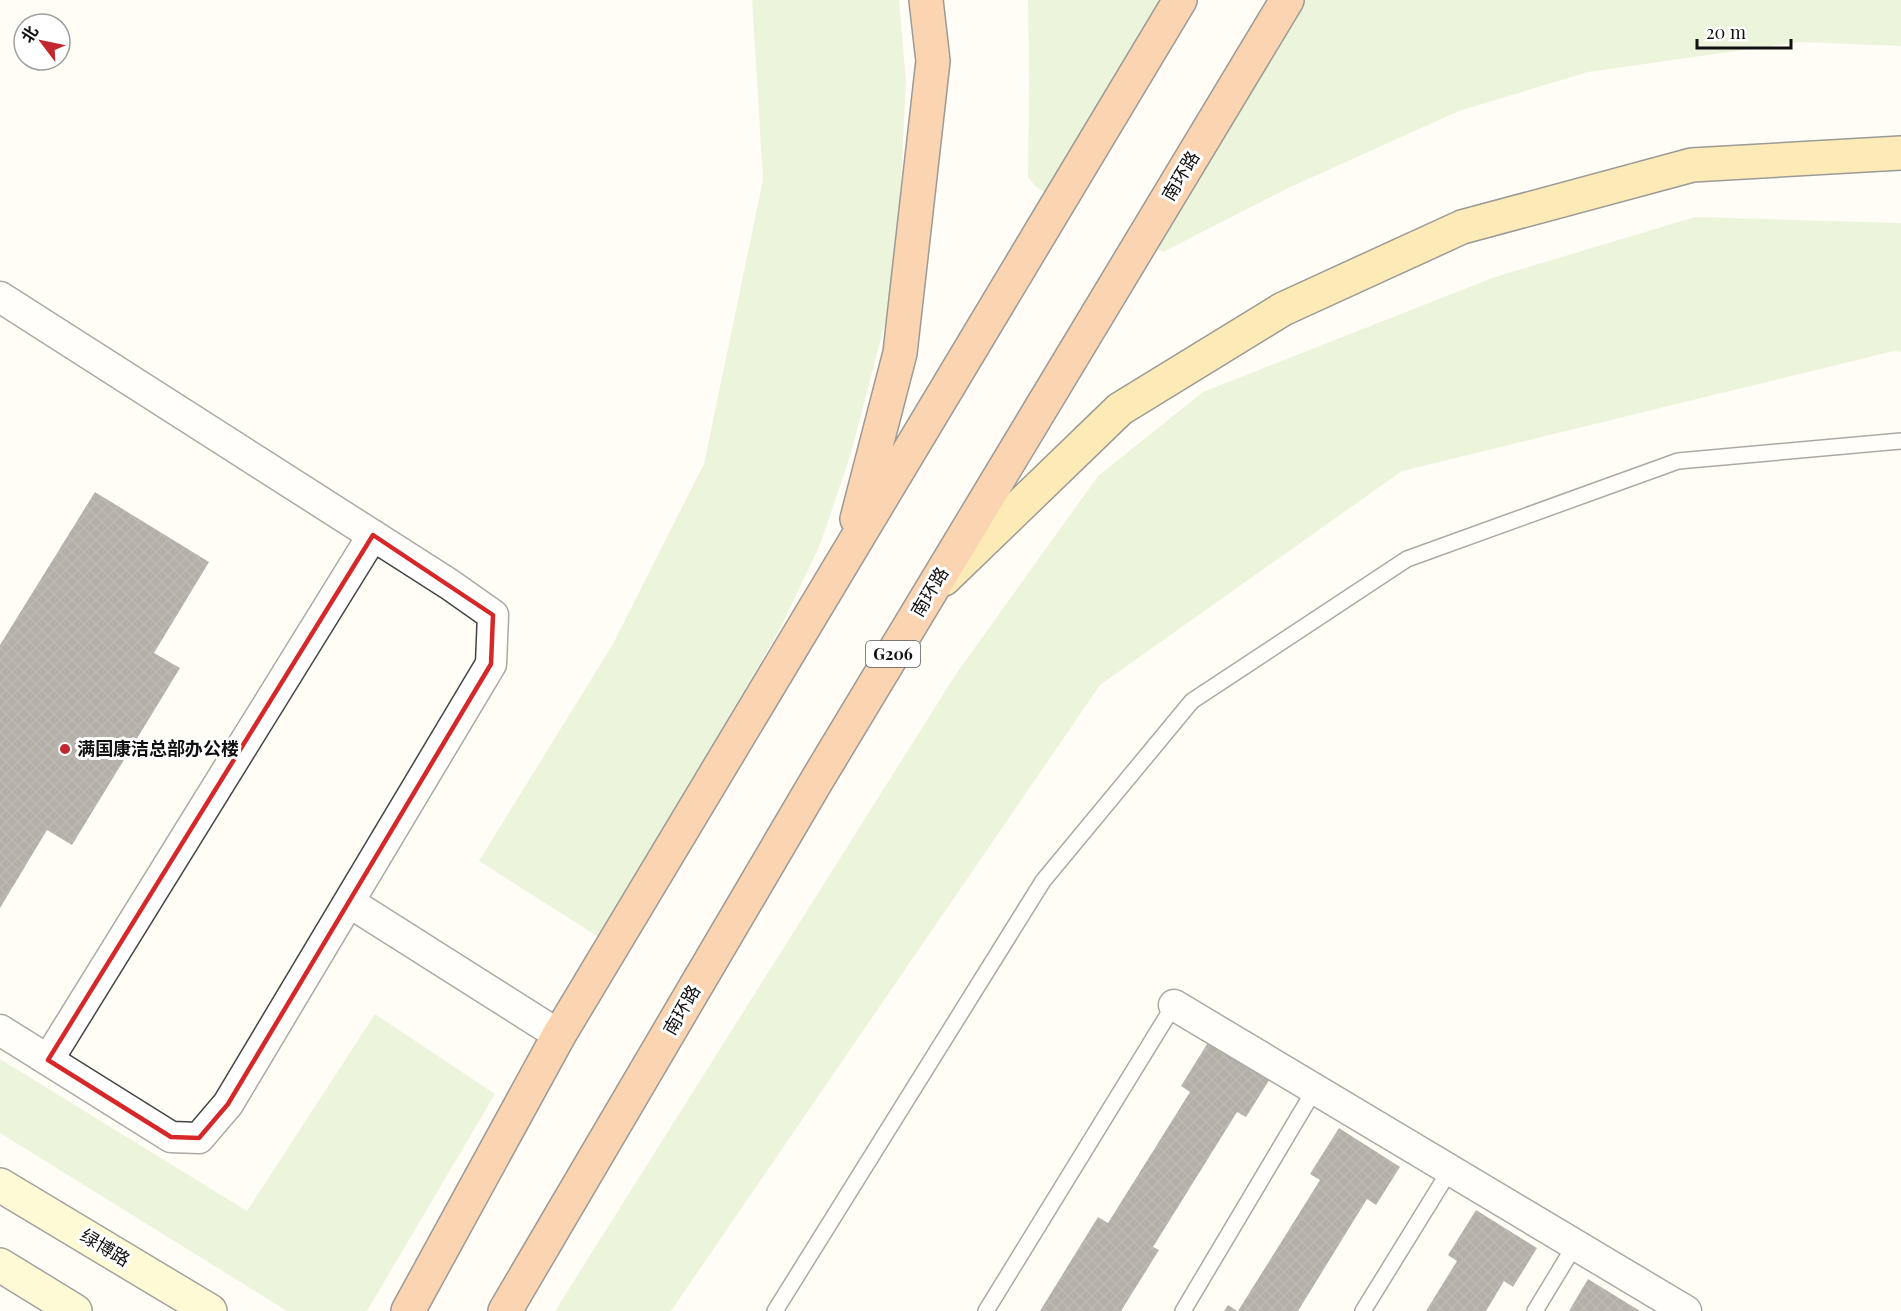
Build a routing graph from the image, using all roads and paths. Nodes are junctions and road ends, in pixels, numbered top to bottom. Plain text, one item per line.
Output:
1 (926, 0) edge
2 (1180, 0) edge
3 (1287, 0) edge
4 (1901, 153) edge
5 (0, 297) edge
6 (1901, 441) edge
7 (372, 535) junction
8 (848, 555) junction
9 (928, 595) junction
10 (349, 902) junction
11 (1174, 1005) joint
12 (0, 1030) edge
13 (559, 1035) junction
14 (48, 1060) junction
15 (1315, 1089) junction
16 (1450, 1170) junction
17 (0, 1185) edge
18 (1575, 1245) junction
19 (0, 1265) edge
20 (75, 1311) edge
21 (210, 1311) edge
22 (408, 1311) edge
23 (505, 1311) edge
24 (776, 1311) edge
25 (986, 1311) edge
26 (1184, 1311) edge
27 (1363, 1311) edge
28 (1535, 1311) edge
29 (1686, 1311) edge

1 - 8 highway
2 - 8 highway
3 - 9 highway, 南环路 / G206
4 - 9 main road
5 - 7 street
6 - 24 lane
7 - 10 street
7 - 14 street
8 - 13 highway
9 - 23 highway, 南环路 / G206
10 - 13 street
10 - 14 street
11 - 15 street
11 - 25 lane
12 - 14 street
13 - 22 highway
15 - 16 street
15 - 26 lane
16 - 18 street
16 - 27 lane
17 - 21 main road, 绿博路
18 - 28 lane
18 - 29 street
19 - 20 main road

